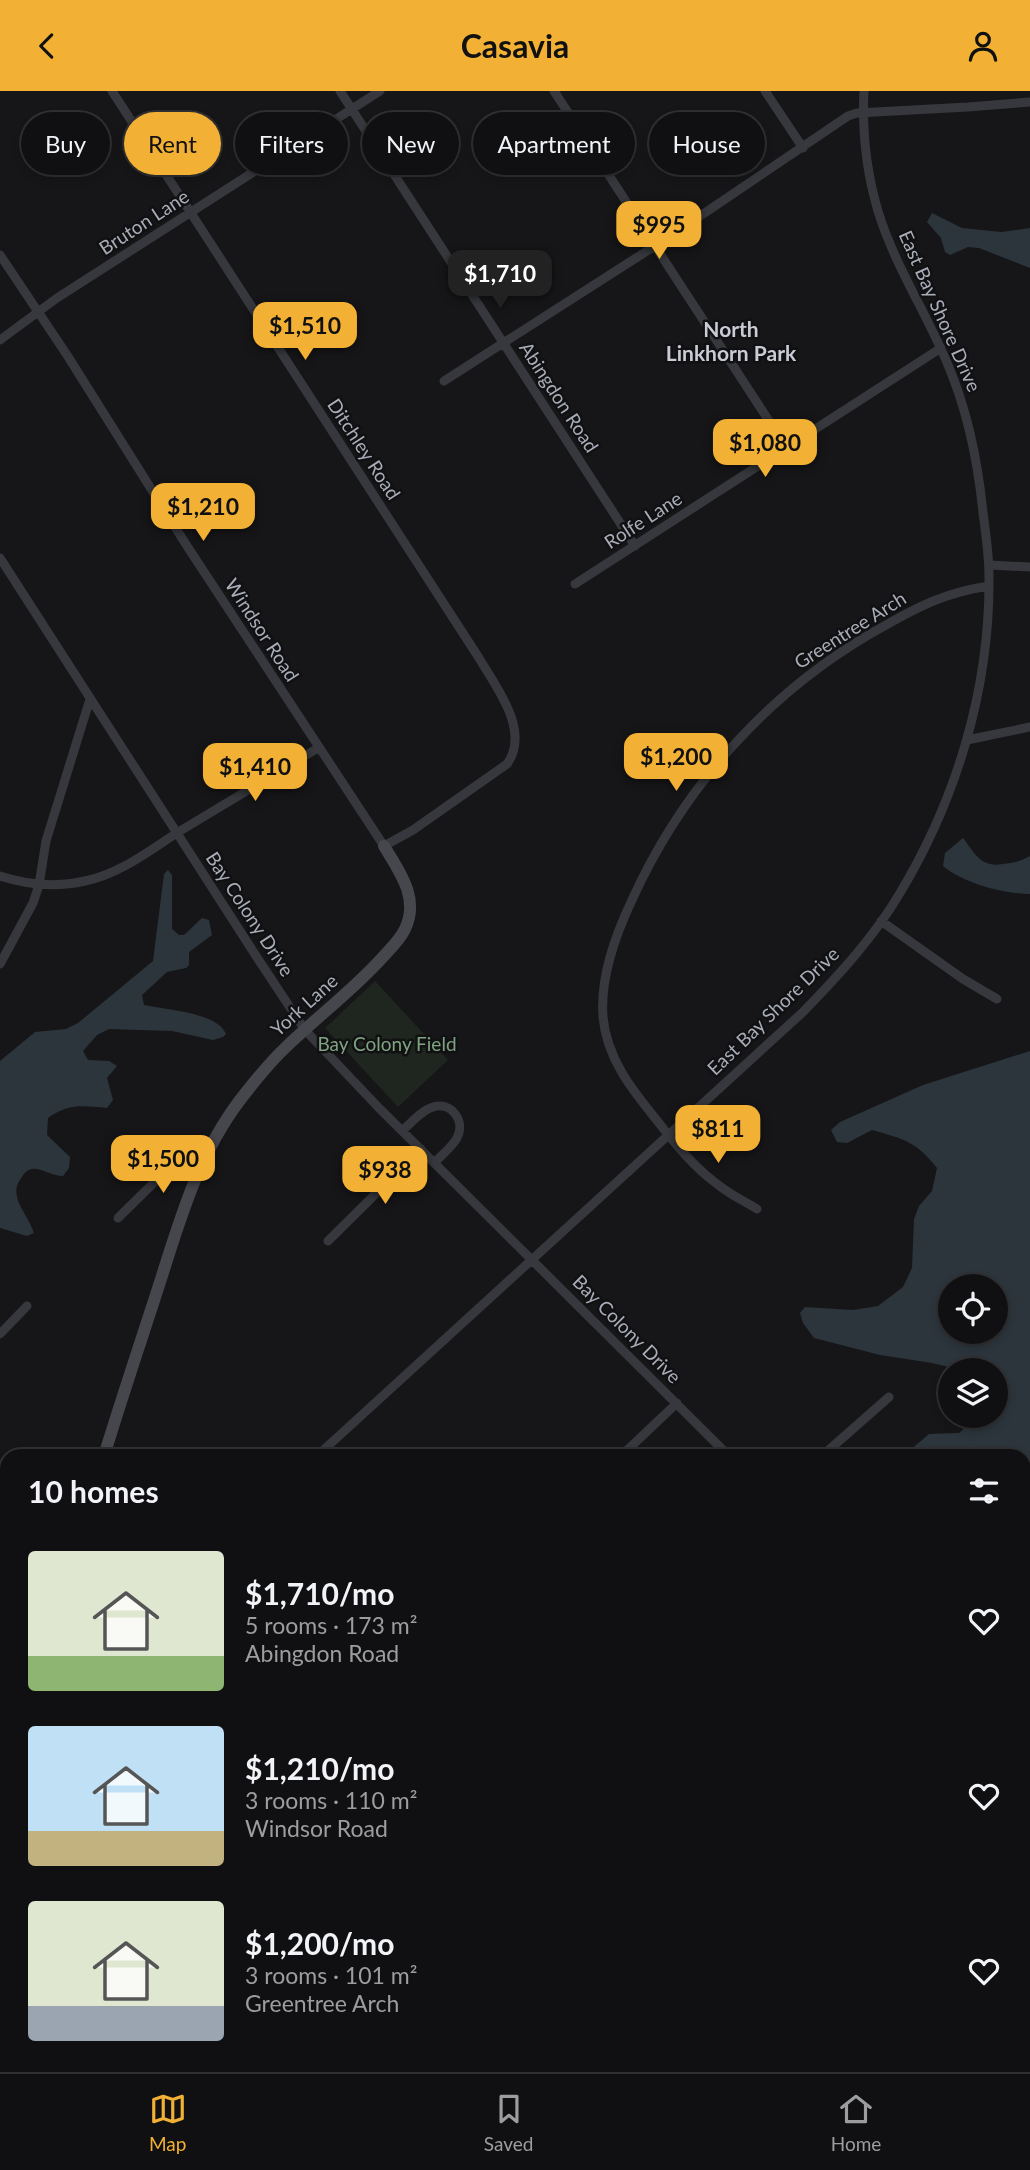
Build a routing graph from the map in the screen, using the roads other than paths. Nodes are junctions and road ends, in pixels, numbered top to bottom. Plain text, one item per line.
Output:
1 (112, 91) edge
2 (340, 91) edge
3 (380, 91) edge
4 (554, 91) edge
5 (765, 91) edge
6 (864, 91) edge
7 (1030, 102) edge
8 (351, 109) junction
9 (863, 113) junction
10 (803, 148) junction
11 (191, 213) junction
12 (654, 246) junction
13 (0, 255) edge
14 (37, 312) junction
15 (0, 340) edge
16 (503, 343) junction
17 (941, 348) junction
18 (444, 381) dead end
19 (786, 447) junction
20 (635, 546) junction
21 (0, 558) edge
22 (989, 565) junction
23 (1030, 567) edge
24 (575, 584) dead end
25 (989, 586) junction
26 (90, 699) junction
27 (1030, 727) edge
28 (967, 740) junction
29 (318, 748) junction
30 (177, 833) junction
31 (384, 846) junction
32 (0, 876) edge
33 (39, 885) junction
34 (881, 922) junction
35 (0, 964) edge
36 (997, 999) dead end
37 (305, 1030) junction
38 (402, 1131) junction
39 (668, 1134) junction
40 (421, 1149) junction
41 (204, 1157) junction
42 (435, 1163) junction
43 (758, 1209) dead end
44 (118, 1218) dead end
45 (328, 1241) dead end
46 (531, 1259) junction
47 (27, 1306) dead end
48 (0, 1334) edge
49 (889, 1397) dead end
50 (677, 1403) junction
51 (106, 1449) edge
52 (325, 1449) edge
53 (628, 1449) edge
54 (722, 1449) edge
55 (830, 1449) edge

1 - 11 street, Ditchley Road
2 - 8 street, Abingdon Road
3 - 8 street, Bruton Lane
4 - 12 street
5 - 10 street
6 - 9 street, East Bay Shore Drive
7 - 9 street
8 - 11 street, Bruton Lane
8 - 16 street, Abingdon Road
9 - 10 street
9 - 17 street, East Bay Shore Drive
10 - 12 street
11 - 14 street, Bruton Lane
11 - 31 street, Ditchley Road
12 - 16 street
12 - 19 street
13 - 14 street, Windsor Road
14 - 15 street, Bruton Lane
14 - 29 street, Windsor Road
16 - 18 street
16 - 20 street, Abingdon Road
17 - 19 street, Rolfe Lane
17 - 22 street, East Bay Shore Drive
19 - 20 street, Rolfe Lane
20 - 24 street, Rolfe Lane
21 - 26 street, Bay Colony Drive
22 - 23 street
22 - 25 street, East Bay Shore Drive
25 - 28 street, East Bay Shore Drive
25 - 39 street, Greentree Arch
26 - 30 street, Bay Colony Drive
26 - 33 street
27 - 28 street
28 - 34 street, East Bay Shore Drive
29 - 30 street
29 - 31 street, Windsor Road
30 - 33 street
30 - 37 street, Bay Colony Drive
31 - 37 street, York Lane
32 - 33 street
33 - 35 street
34 - 36 street
34 - 39 street, East Bay Shore Drive
37 - 38 street, Bay Colony Drive
37 - 41 street, York Lane
38 - 40 street, Bay Colony Drive
38 - 42 street
39 - 43 street, Greentree Arch
39 - 46 street, East Bay Shore Drive
40 - 42 street, Bay Colony Drive
40 - 45 street
41 - 44 street
41 - 51 street, York Lane
42 - 46 street, Bay Colony Drive
46 - 50 street, Bay Colony Drive
46 - 52 street, East Bay Shore Drive
47 - 48 street
49 - 55 street
50 - 53 street
50 - 54 street, Bay Colony Drive

